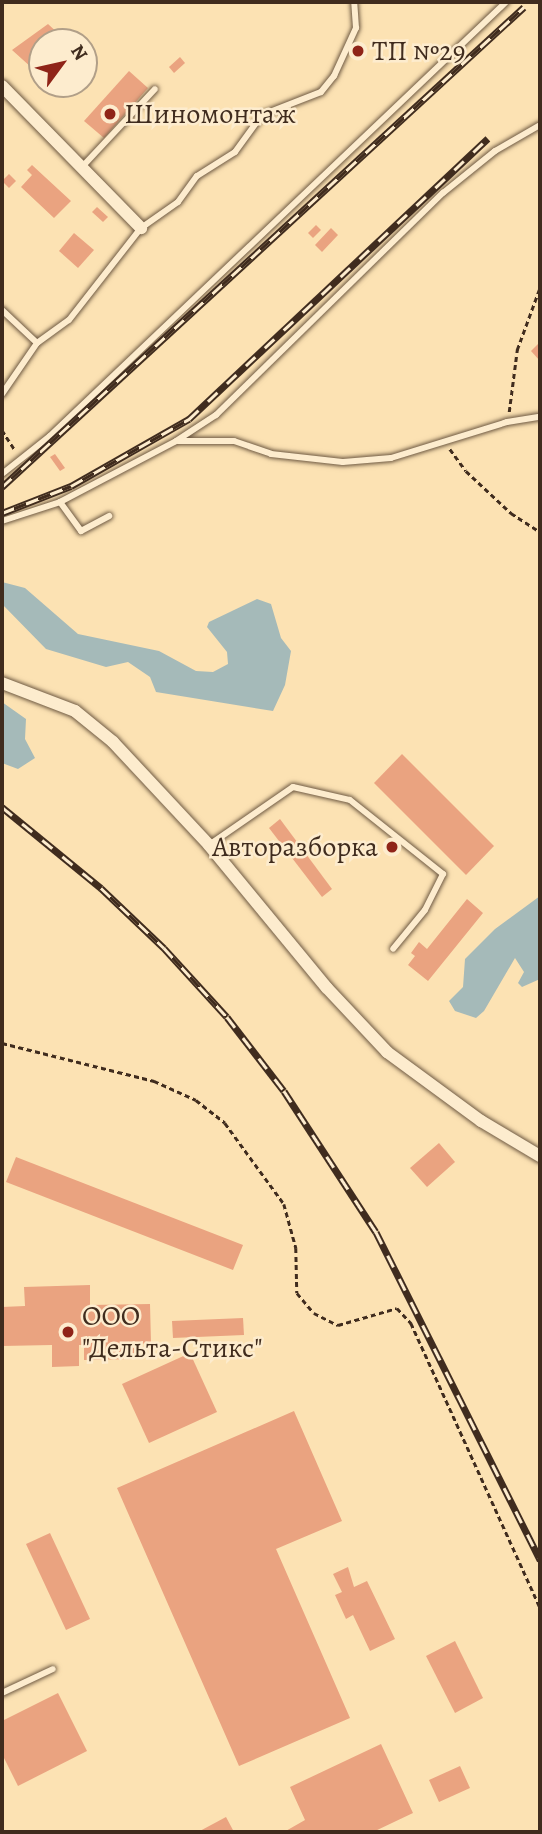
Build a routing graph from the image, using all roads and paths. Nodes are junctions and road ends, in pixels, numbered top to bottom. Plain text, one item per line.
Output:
1 (354, 2) edge
2 (506, 2) edge
3 (2, 86) edge
4 (155, 89) dead end
5 (540, 125) edge
6 (81, 167) junction
7 (141, 228) junction
8 (540, 287) edge
9 (2, 310) edge
10 (37, 344) junction
11 (2, 394) edge
12 (540, 417) edge
13 (507, 422) junction
14 (2, 430) edge
15 (176, 442) junction
16 (446, 443) junction
17 (21, 459) junction
18 (2, 474) edge
19 (60, 502) junction
20 (108, 516) dead end
21 (2, 521) edge
22 (540, 532) edge
23 (2, 683) edge
24 (209, 845) junction
25 (393, 949) dead end
26 (2, 1043) edge
27 (540, 1156) edge
28 (540, 1607) edge
29 (53, 1669) dead end
30 (2, 1693) edge

1 - 7 lane
2 - 17 lane
3 - 6 street
4 - 6 lane
5 - 15 lane
6 - 7 street
7 - 10 lane
8 - 13 path
9 - 10 lane
10 - 11 lane
12 - 13 lane
13 - 16 lane
14 - 17 path
15 - 16 lane
15 - 19 lane
16 - 22 path
17 - 18 lane
19 - 20 lane
19 - 21 lane
23 - 24 street
24 - 25 lane
24 - 27 street
26 - 28 path
29 - 30 lane

